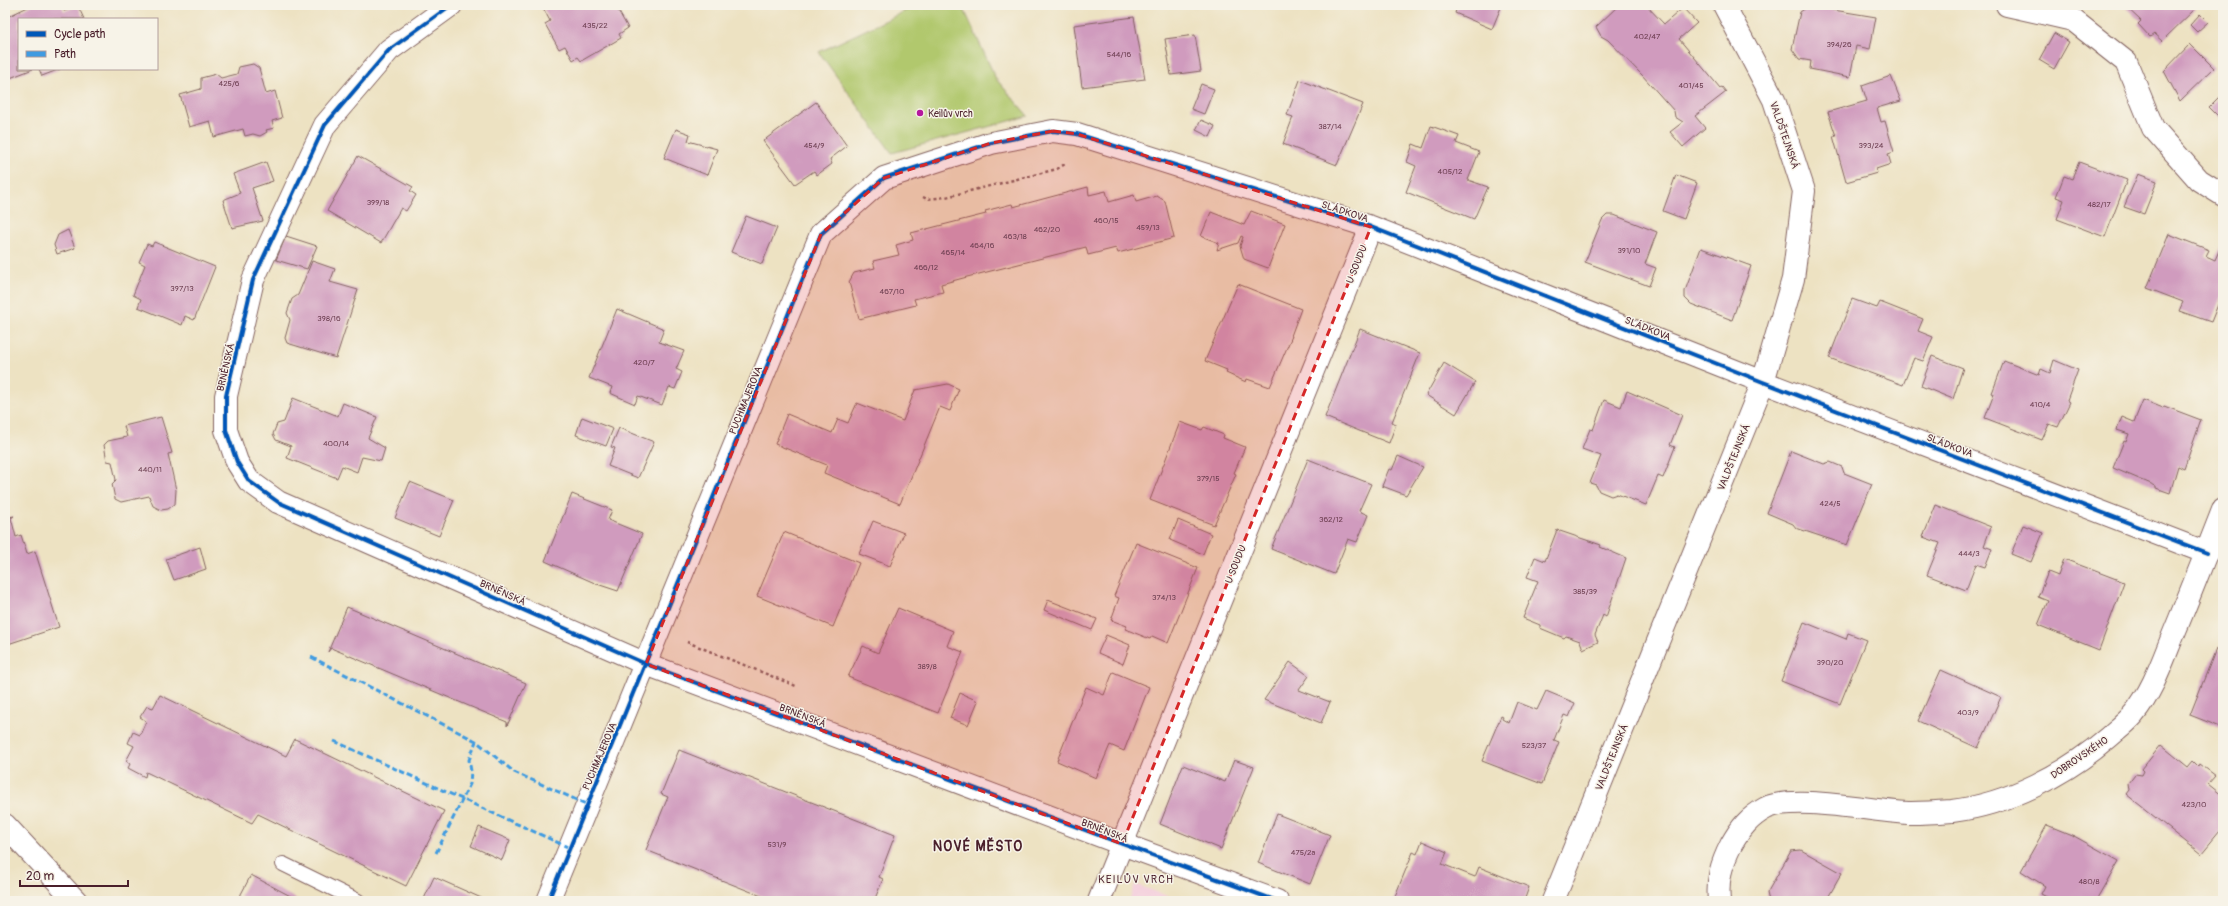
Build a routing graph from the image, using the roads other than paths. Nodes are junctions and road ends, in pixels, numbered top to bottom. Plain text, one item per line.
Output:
1 (451, 5) edge
2 (1724, 5) edge
3 (2007, 5) edge
4 (1077, 134) joint
5 (2223, 195) edge
6 (1371, 227) junction
7 (1763, 382) junction
8 (2223, 510) edge
9 (2207, 553) junction
10 (646, 664) junction
11 (5, 825) edge
12 (1122, 844) junction
13 (283, 864) dead end
14 (76, 901) edge
15 (358, 901) edge
16 (548, 901) edge
17 (1099, 901) edge
18 (1277, 901) edge
19 (1553, 901) edge
20 (1720, 901) edge

1 - 10 street, BRNĚNSKÁ
2 - 7 street, VALDŠTEJNSKÁ
3 - 5 street
4 - 6 street, SLÁDKOVA
4 - 10 street, PUCHMAJEROVA
6 - 7 street, SLÁDKOVA
6 - 12 street, U SOUDU
7 - 9 street, SLÁDKOVA
7 - 19 street, VALDŠTEJNSKÁ
8 - 9 street, DOBROVSKÉHO
9 - 20 street, DOBROVSKÉHO
10 - 12 street, BRNĚNSKÁ
10 - 16 street, PUCHMAJEROVA
11 - 14 street
12 - 17 street, U SOUDU
12 - 18 street, BRNĚNSKÁ
13 - 15 lane

